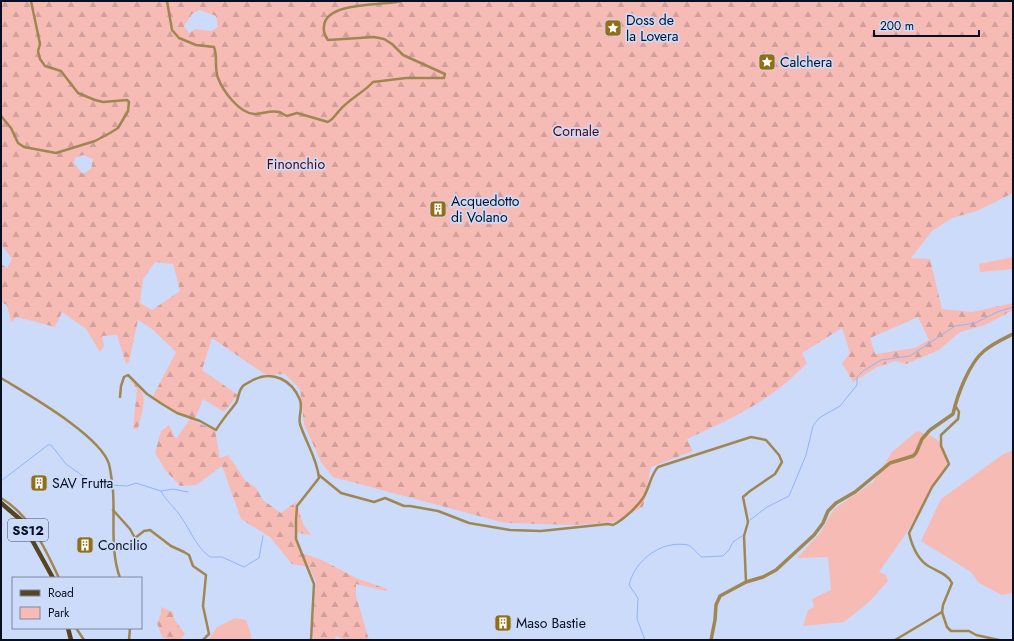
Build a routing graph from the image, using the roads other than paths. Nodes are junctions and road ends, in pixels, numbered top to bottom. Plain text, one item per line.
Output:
1 (31, 1) edge
2 (168, 1) edge
3 (401, 1) edge
4 (1, 116) edge
5 (1013, 334) edge
6 (1, 378) edge
7 (5, 380) junction
8 (1, 383) edge
9 (120, 397) dead end
10 (955, 405) junction
11 (319, 475) junction
12 (1, 498) edge
13 (1, 503) edge
14 (113, 509) junction
15 (52, 577) edge
16 (57, 577) edge
17 (120, 577) edge
18 (746, 582) junction
19 (942, 612) junction
20 (68, 629) edge
21 (77, 629) edge
22 (130, 629) edge
23 (71, 640) edge
24 (84, 640) edge
25 (129, 640) edge
26 (203, 640) edge
27 (310, 640) edge
28 (711, 640) edge
29 (894, 640) edge
30 (999, 640) edge

1 - 4 street
2 - 3 street
5 - 10 street
6 - 7 street
7 - 8 street
7 - 14 street
9 - 11 street
10 - 18 street
10 - 19 street
11 - 18 street
11 - 27 street
12 - 16 street
13 - 15 main road, SS12
14 - 17 street
14 - 26 street
18 - 28 street
19 - 29 street
19 - 30 street
20 - 23 main road
21 - 24 street
22 - 25 street

